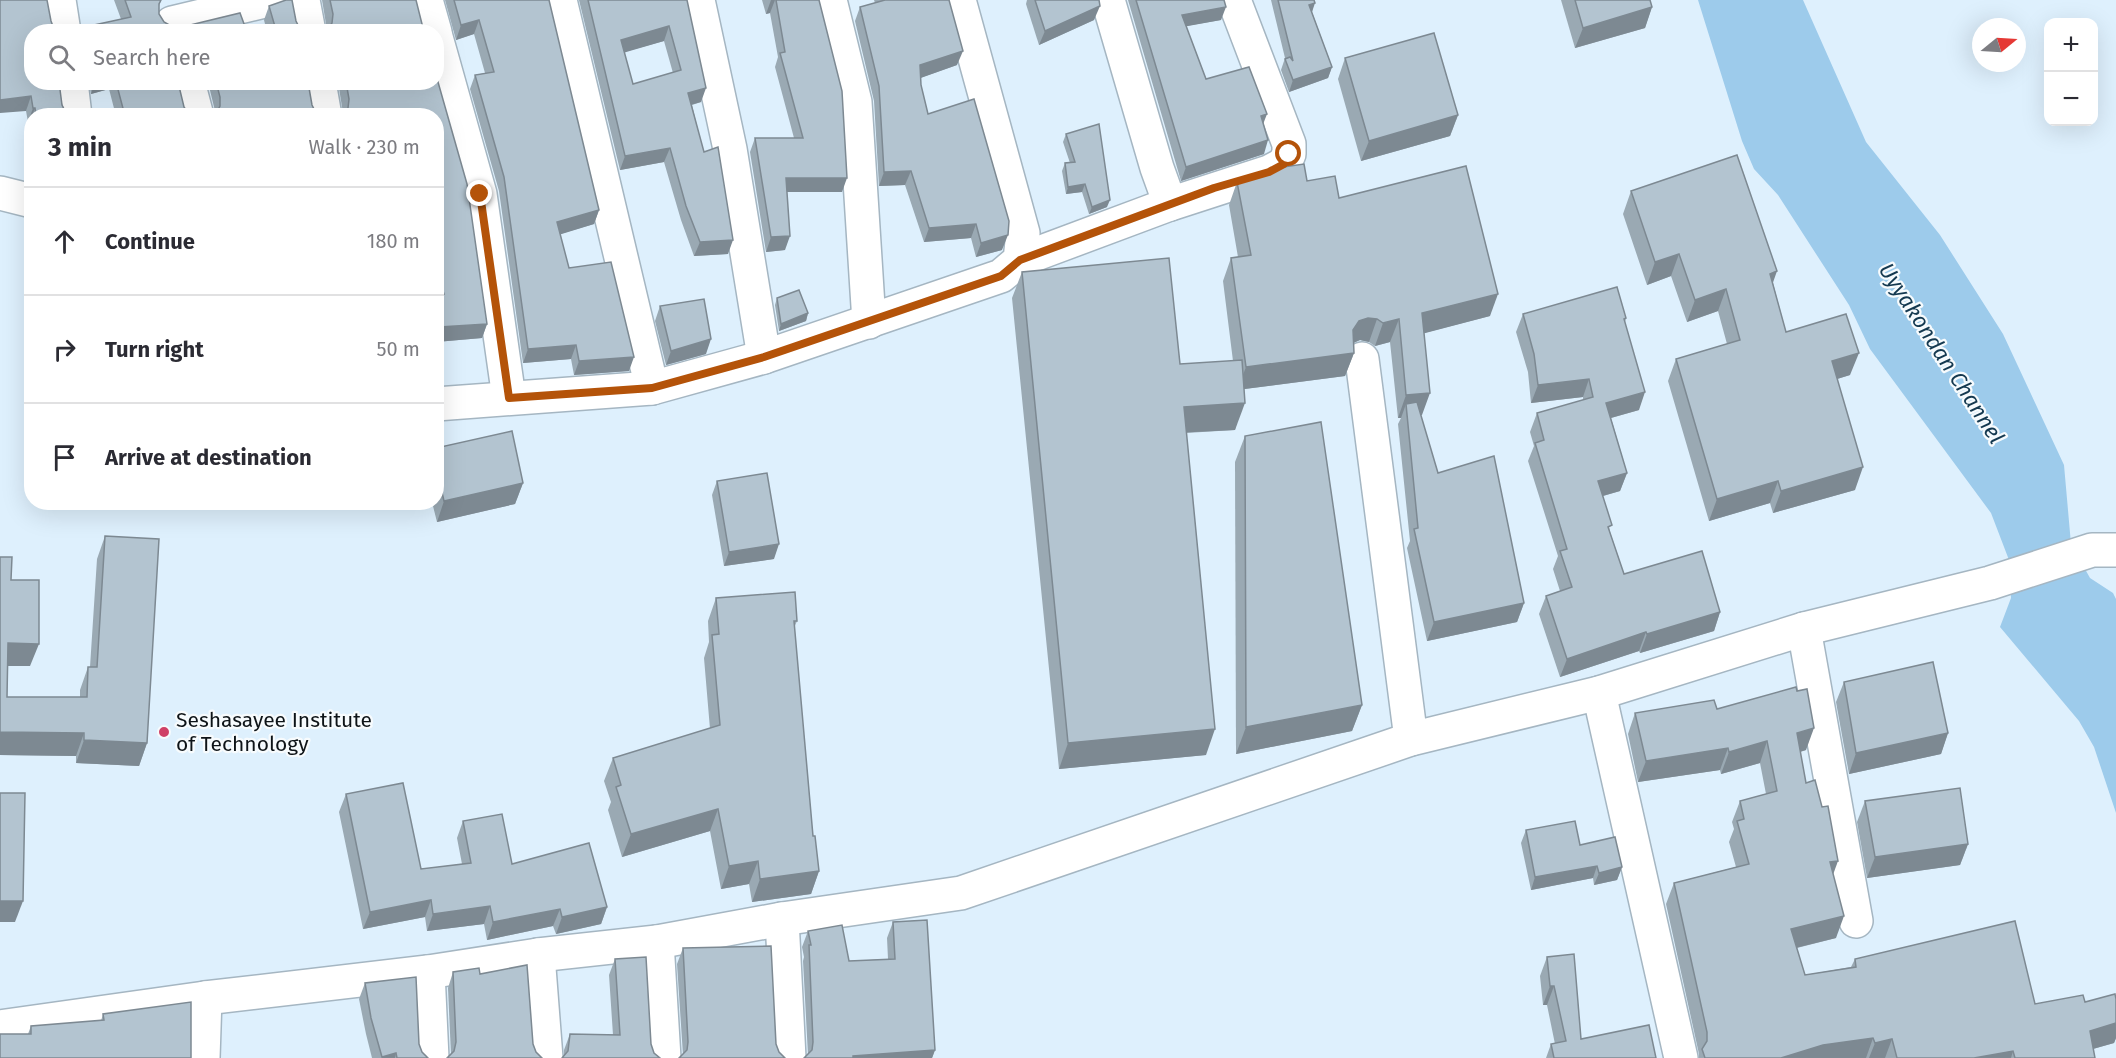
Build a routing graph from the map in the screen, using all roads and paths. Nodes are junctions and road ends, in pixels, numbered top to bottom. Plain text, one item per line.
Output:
1 (59, 0) edge
2 (269, 0) edge
3 (303, 0) edge
4 (426, 0) edge
5 (560, 0) edge
6 (698, 0) edge
7 (830, 0) edge
8 (959, 0) edge
9 (1108, 0) edge
10 (1234, 0) edge
11 (170, 18) edge
12 (63, 24) edge
13 (308, 24) edge
14 (433, 24) edge
15 (444, 66) edge
16 (71, 90) edge
17 (190, 90) edge
18 (320, 90) edge
19 (74, 108) edge
20 (195, 108) edge
21 (324, 108) edge
22 (0, 193) edge
23 (24, 199) edge
24 (1170, 204) junction
25 (1020, 260) junction
26 (868, 322) junction
27 (764, 357) junction
28 (1362, 359) dead end
29 (652, 388) junction
30 (509, 398) junction
31 (444, 403) edge
32 (2104, 550) edge
33 (1804, 629) junction
34 (1599, 693) junction
35 (1411, 739) junction
36 (782, 919) junction
37 (1856, 921) dead end
38 (657, 942) junction
39 (538, 956) junction
40 (428, 972) junction
41 (205, 998) junction
42 (0, 1027) edge
43 (204, 1058) edge
44 (432, 1058) edge
45 (546, 1058) edge
46 (664, 1058) edge
47 (789, 1058) edge
48 (1681, 1058) edge

1 - 12 street
2 - 11 street
3 - 13 street
4 - 14 street
5 - 29 street
6 - 27 street
7 - 26 street
8 - 25 street
9 - 24 street
10 - 24 street
15 - 30 street
16 - 19 street
17 - 20 street
18 - 21 street
22 - 23 street
24 - 25 street
25 - 26 street
26 - 27 street
27 - 29 street
28 - 35 street
29 - 30 street
30 - 31 street
32 - 33 street
33 - 34 street
33 - 37 street
34 - 35 street
34 - 48 street
35 - 36 street
36 - 38 street
36 - 47 street
38 - 39 street
38 - 46 street
39 - 40 street
39 - 45 street
40 - 41 street
40 - 44 street
41 - 42 street
41 - 43 street

